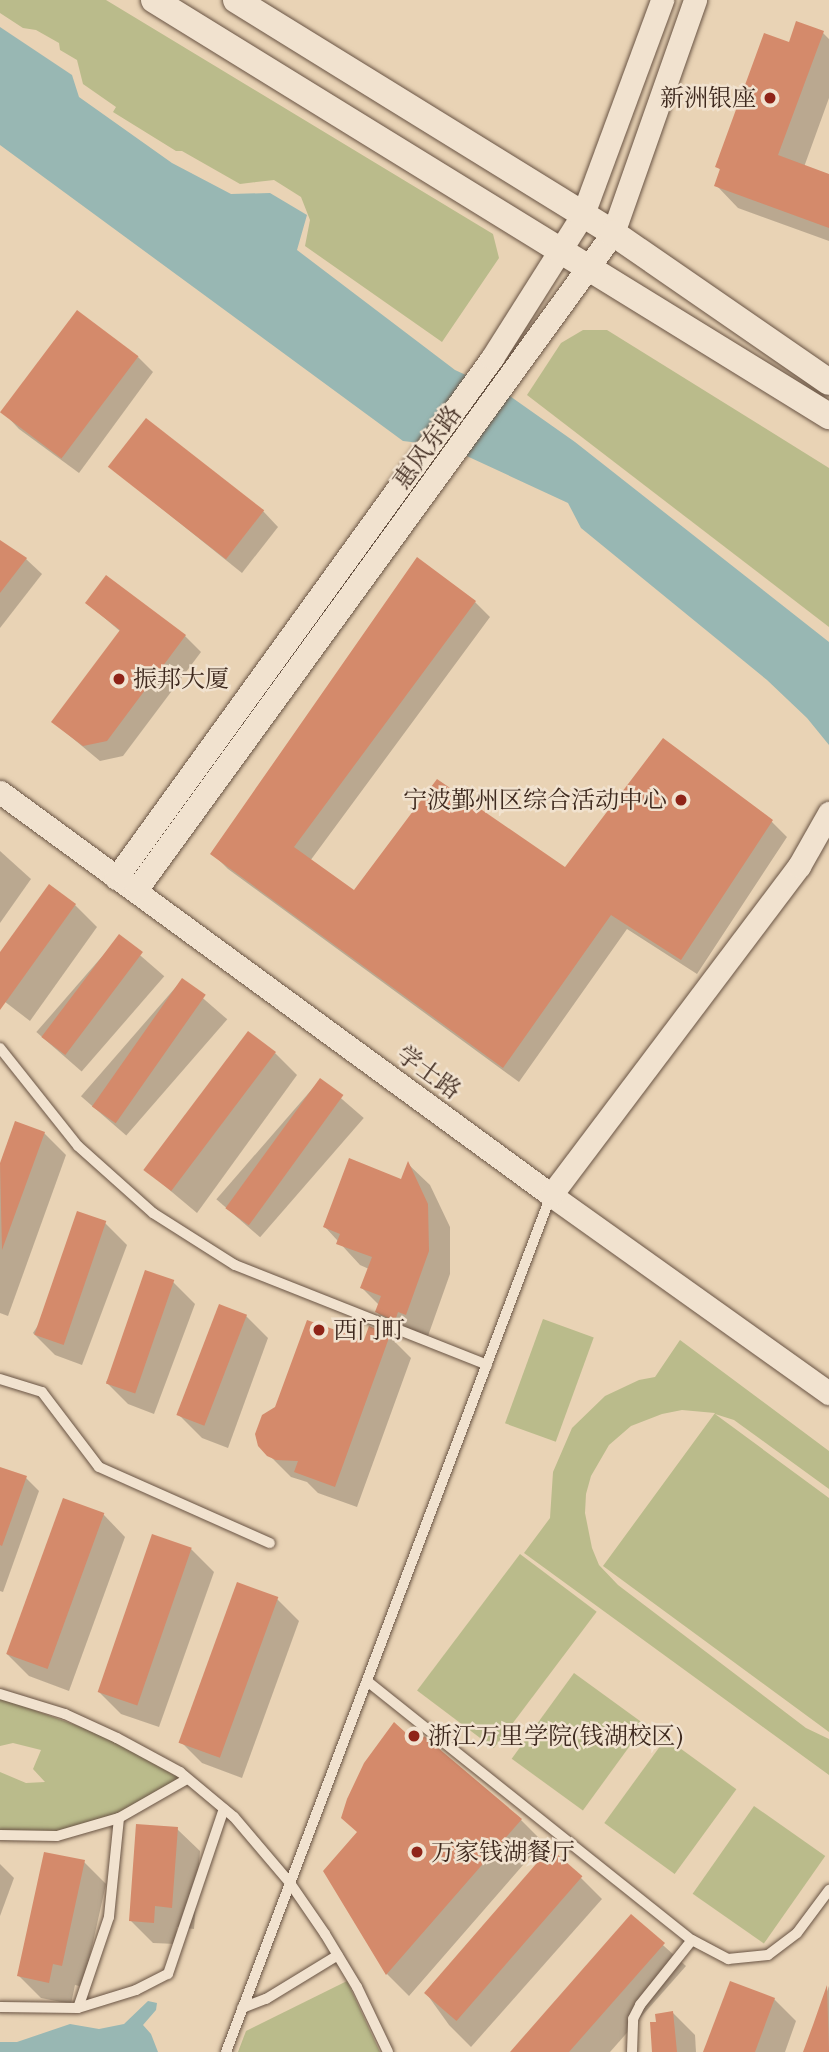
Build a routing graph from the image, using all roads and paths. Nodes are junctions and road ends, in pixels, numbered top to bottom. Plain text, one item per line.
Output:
1 (154, 0) edge
2 (236, 0) edge
3 (662, 0) edge
4 (695, 0) edge
5 (583, 214) junction
6 (613, 233) junction
7 (561, 248) junction
8 (589, 266) junction
9 (829, 382) edge
10 (829, 416) edge
11 (0, 792) edge
12 (829, 813) edge
13 (126, 884) junction
14 (0, 1048) edge
15 (551, 1195) junction
16 (487, 1365) junction
17 (0, 1379) edge
18 (829, 1392) edge
19 (270, 1543) dead end
20 (367, 1681) junction
21 (0, 1694) edge
22 (187, 1779) junction
23 (224, 1809) junction
24 (119, 1818) junction
25 (0, 1835) edge
26 (290, 1883) junction
27 (829, 1890) edge
28 (692, 1940) junction
29 (338, 1955) junction
30 (0, 2007) edge
31 (78, 2008) junction
32 (242, 2008) junction
33 (226, 2052) edge
34 (388, 2052) edge
35 (632, 2052) edge

1 - 7 main road
2 - 5 main road
3 - 5 street, 惠风东路
4 - 6 street, 惠风东路
5 - 6 main road
5 - 7 street, 惠风东路
6 - 8 street, 惠风东路
6 - 9 main road
7 - 8 main road
7 - 13 street, 惠风东路
8 - 10 main road
8 - 13 street, 惠风东路
11 - 13 street, 学士路
12 - 15 street
13 - 15 street, 学士路
14 - 16 lane
15 - 16 lane
15 - 18 street, 学士路
16 - 20 lane
17 - 19 lane
20 - 26 lane
20 - 28 lane
21 - 22 lane
22 - 23 lane
22 - 24 lane
23 - 26 lane
23 - 31 lane
24 - 25 lane
24 - 31 lane
26 - 29 lane
26 - 32 lane
27 - 28 lane
28 - 35 lane
29 - 32 lane
29 - 34 lane
30 - 31 lane
32 - 33 lane

